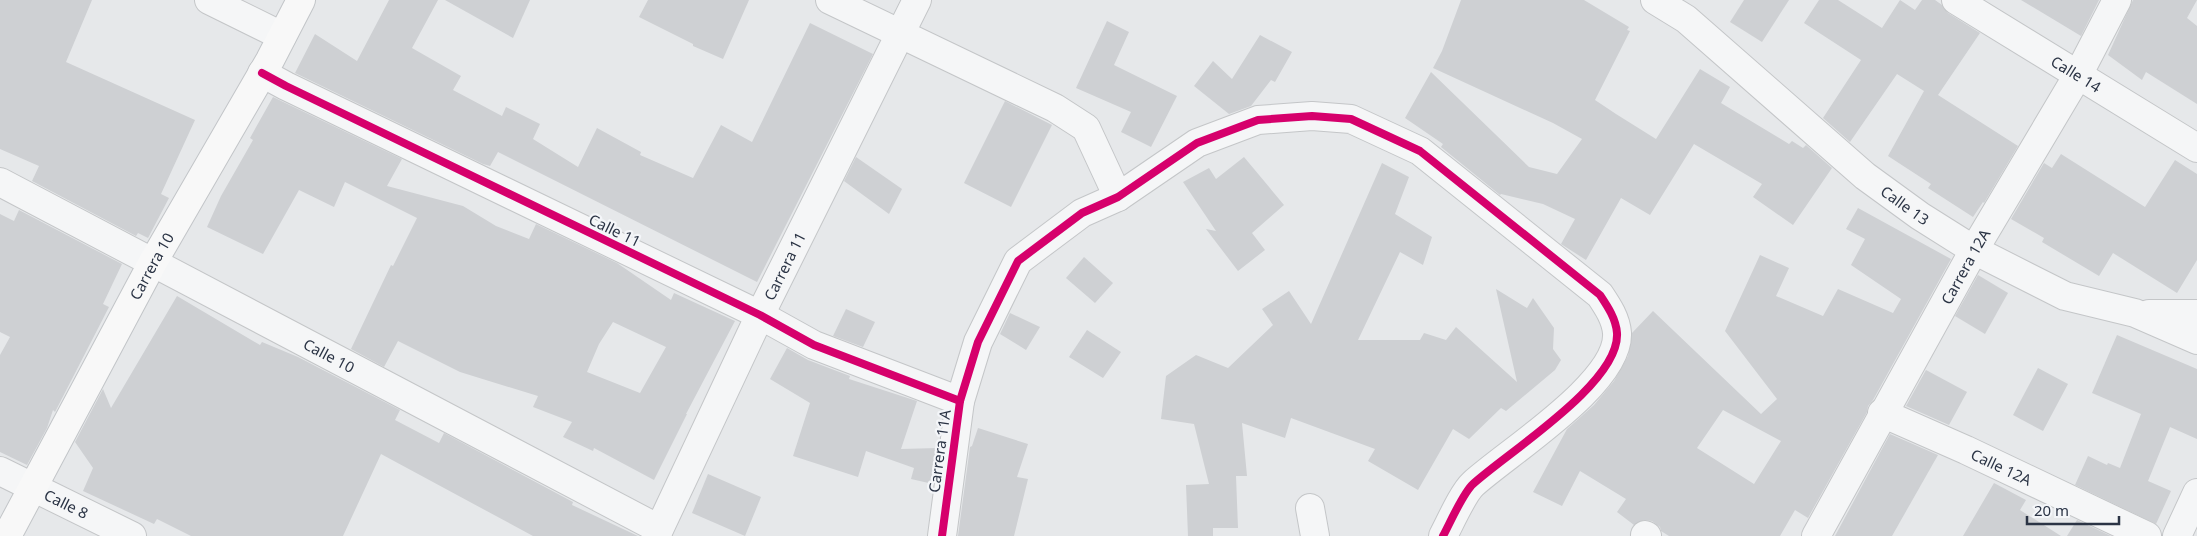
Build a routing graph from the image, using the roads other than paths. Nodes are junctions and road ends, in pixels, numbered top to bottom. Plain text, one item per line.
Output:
1 (209, 0) edge
2 (301, 0) edge
3 (830, 0) edge
4 (917, 0) edge
5 (1655, 0) edge
6 (1956, 0) edge
7 (2117, 0) edge
8 (900, 34) junction
9 (282, 36) junction
10 (262, 72) junction
11 (2078, 75) junction
12 (2197, 148) edge
13 (0, 182) edge
14 (1118, 197) junction
15 (1974, 250) junction
16 (152, 262) junction
17 (2135, 314) junction
18 (2197, 314) edge
19 (760, 316) junction
20 (2197, 340) edge
21 (960, 401) junction
22 (1882, 413) junction
23 (0, 471) edge
24 (33, 487) junction
25 (2197, 493) edge
26 (1310, 508) dead end
27 (657, 533) edge
28 (8, 536) edge
29 (132, 536) edge
30 (942, 536) edge
31 (1315, 536) edge
32 (1443, 536) edge
33 (1816, 536) edge
34 (2147, 536) edge
35 (2177, 536) edge

1 - 9 street
2 - 9 main road, Carrera 10
3 - 8 street
4 - 8 street, Carrera 11
5 - 15 street, Calle 13
6 - 11 street, Calle 14
7 - 11 street, Carrera 12A
8 - 14 street
8 - 19 street, Carrera 11
9 - 10 main road, Carrera 10
10 - 16 main road, Carrera 10
10 - 19 street, Calle 11
11 - 12 street, Calle 14
11 - 15 street, Carrera 12A
13 - 16 street, Calle 10
14 - 21 street, Carrera 11A
14 - 32 street
15 - 17 street, Calle 13
15 - 22 street, Carrera 12A
16 - 24 main road, Carrera 10
16 - 27 street, Calle 10
17 - 18 street
17 - 20 street, Calle 13
19 - 21 street, Calle 11
19 - 27 street, Carrera 11
21 - 30 street, Carrera 11A
22 - 33 street, Carrera 12A
22 - 34 street, Calle 12A
23 - 24 street, Calle 8
24 - 28 main road, Carrera 10
24 - 29 street, Calle 8
25 - 35 street
26 - 31 street

